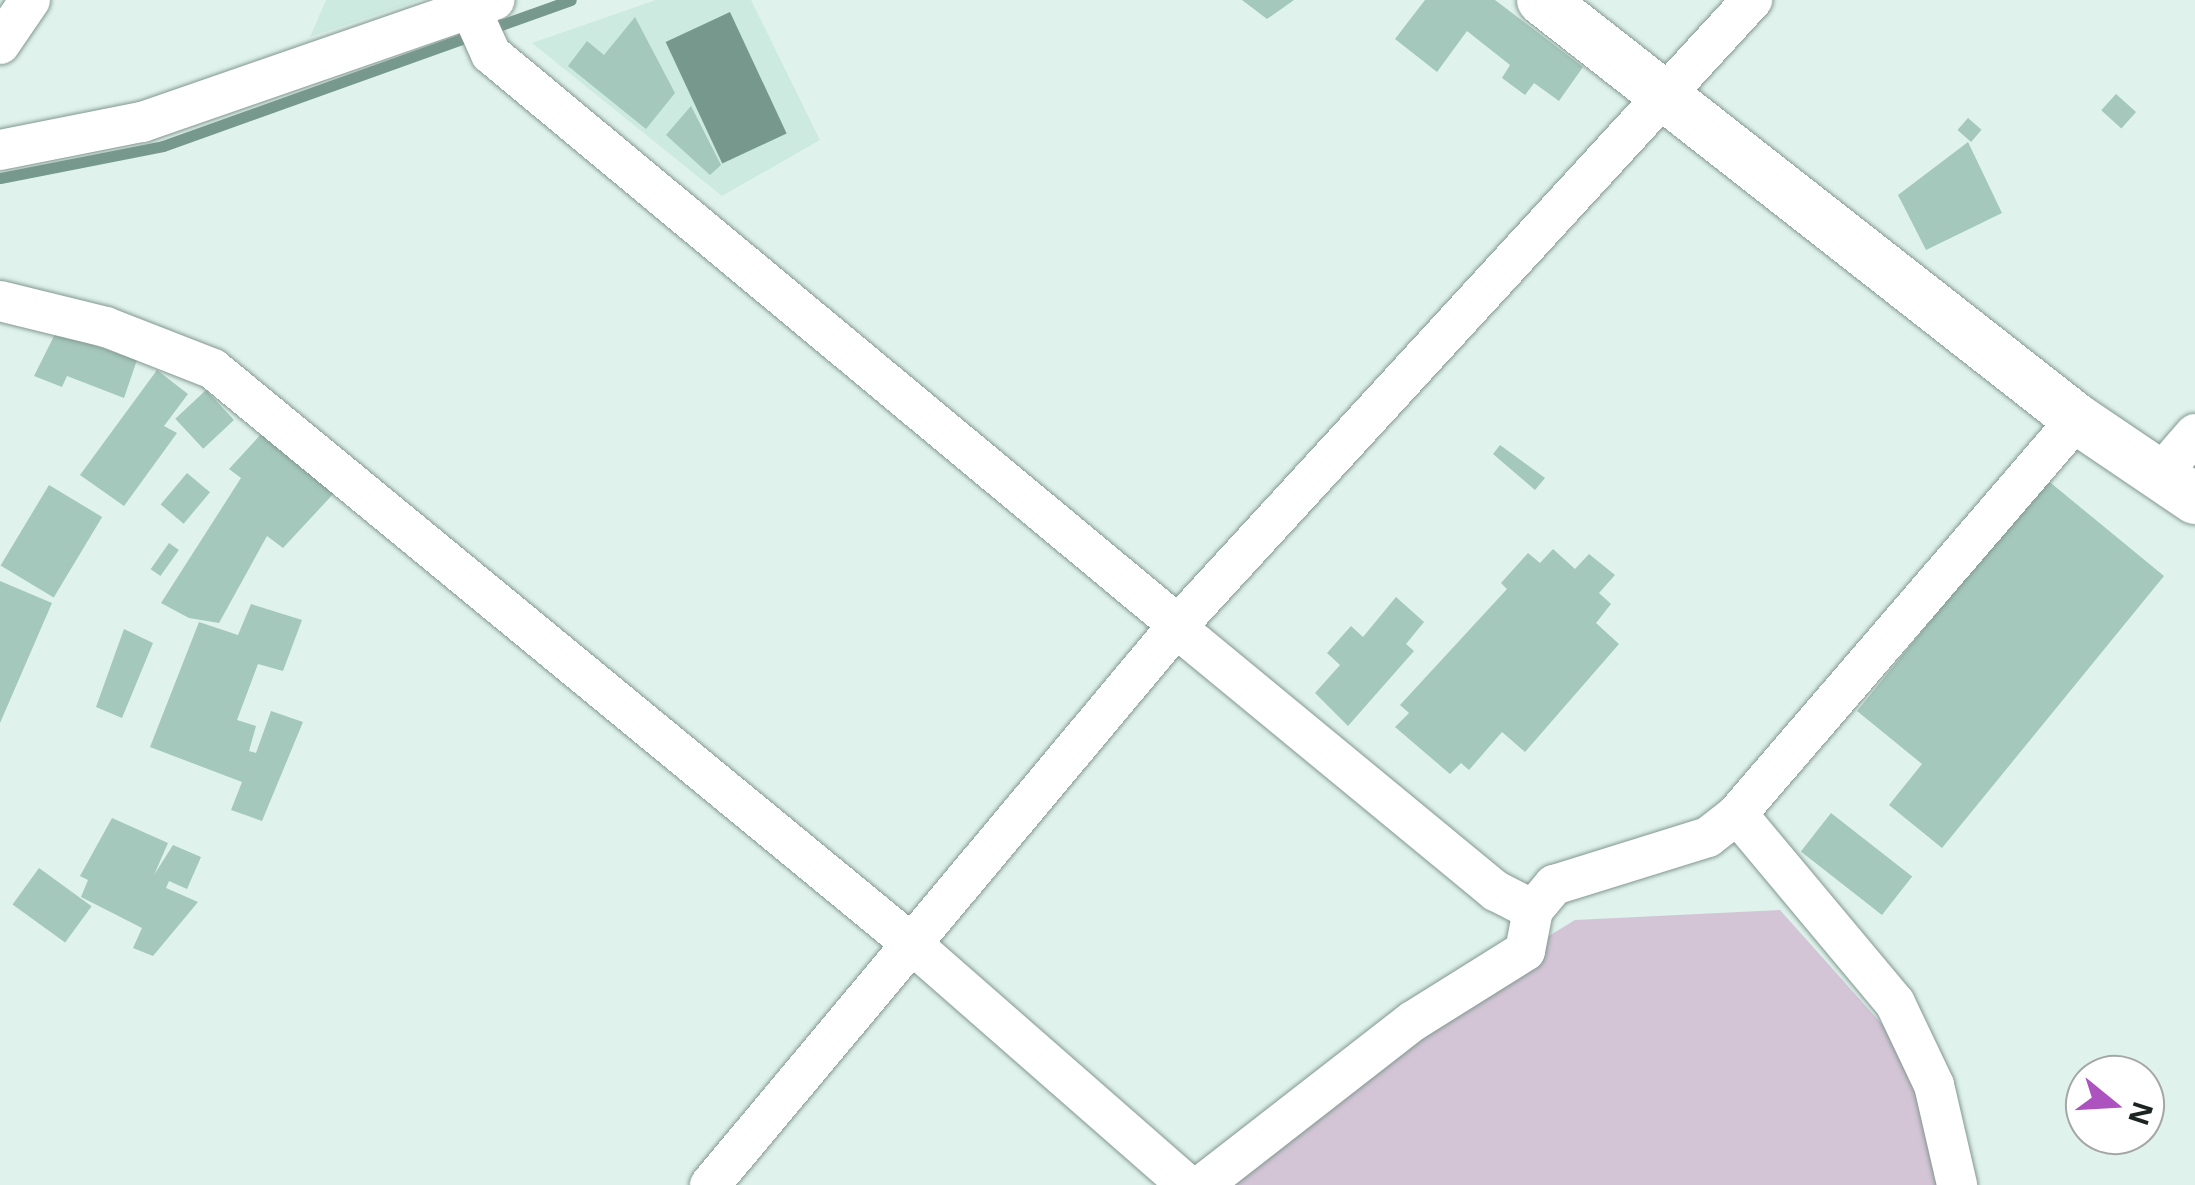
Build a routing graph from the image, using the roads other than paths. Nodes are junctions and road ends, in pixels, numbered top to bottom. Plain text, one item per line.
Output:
1 (30, 0) edge
2 (1542, 0) edge
3 (1752, 0) edge
4 (479, 8) edge
5 (0, 44) edge
6 (1662, 96) junction
7 (0, 150) edge
8 (0, 302) edge
9 (2077, 418) junction
10 (2195, 434) edge
11 (2176, 488) edge
12 (1179, 627) junction
13 (1738, 814) junction
14 (1533, 910) junction
15 (913, 945) junction
16 (710, 1185) edge
17 (1187, 1185) edge
18 (1202, 1185) edge
19 (1957, 1185) edge

1 - 5 street
2 - 6 street
3 - 6 street
4 - 7 street
4 - 12 street
6 - 9 street
6 - 12 street
8 - 15 street
9 - 11 street
9 - 13 street
10 - 11 street
12 - 14 street
12 - 15 street
13 - 14 street
13 - 19 street
14 - 18 street
15 - 16 street
15 - 17 street

